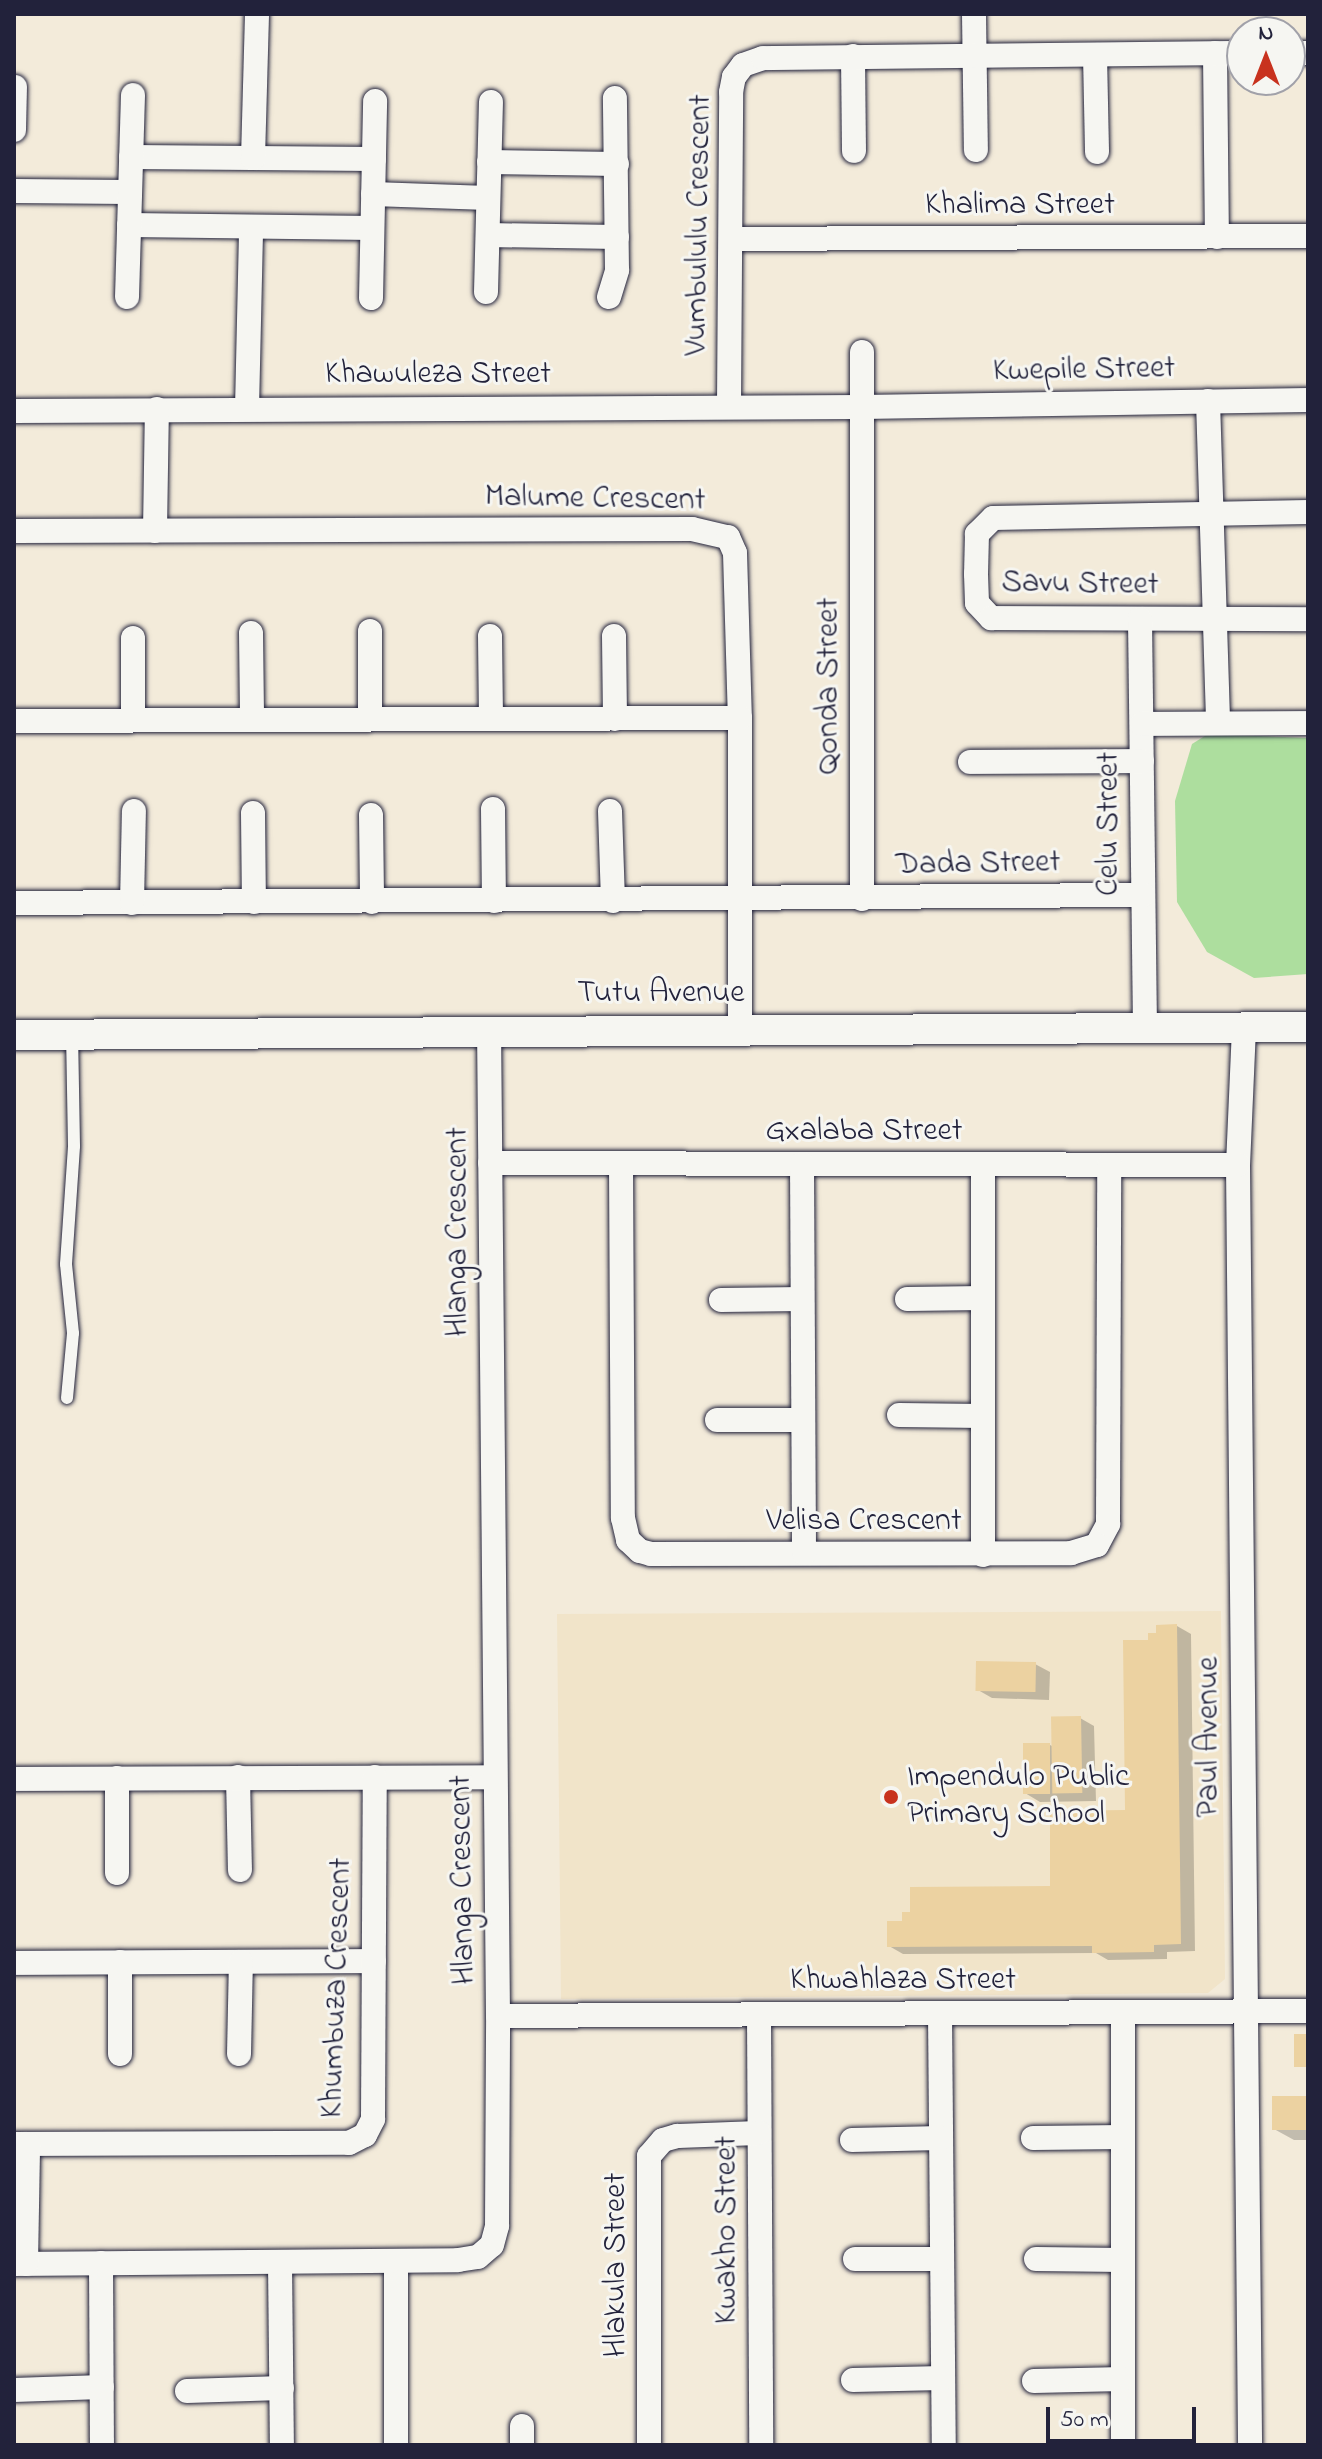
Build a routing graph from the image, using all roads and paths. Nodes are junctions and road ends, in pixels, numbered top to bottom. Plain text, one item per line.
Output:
1 (257, 14) edge
2 (974, 14) edge
3 (1215, 53) junction
4 (1226, 53) edge
5 (973, 55) junction
6 (1095, 55) junction
7 (853, 56) junction
8 (15, 87) edge
9 (133, 95) dead end
10 (615, 98) dead end
11 (375, 101) dead end
12 (491, 102) dead end
13 (14, 130) edge
14 (976, 150) dead end
15 (854, 151) dead end
16 (1097, 152) dead end
17 (131, 157) junction
18 (253, 158) junction
19 (374, 159) junction
20 (489, 162) junction
21 (617, 164) junction
22 (14, 191) edge
23 (129, 192) junction
24 (373, 194) junction
25 (488, 198) junction
26 (129, 225) junction
27 (251, 227) junction
28 (372, 228) junction
29 (488, 235) junction
30 (1308, 236) edge
31 (617, 237) junction
32 (1217, 237) junction
33 (732, 239) junction
34 (486, 292) dead end
35 (127, 297) dead end
36 (609, 297) dead end
37 (371, 298) dead end
38 (862, 352) dead end
39 (1308, 400) edge
40 (1208, 401) junction
41 (729, 405) junction
42 (862, 407) junction
43 (157, 409) junction
44 (247, 409) junction
45 (14, 411) edge
46 (1212, 512) junction
47 (1308, 512) edge
48 (14, 531) edge
49 (155, 531) junction
50 (1140, 619) junction
51 (1308, 619) edge
52 (1215, 620) junction
53 (370, 631) dead end
54 (251, 633) dead end
55 (490, 636) dead end
56 (614, 636) dead end
57 (133, 638) dead end
58 (740, 718) junction
59 (370, 719) junction
60 (491, 719) junction
61 (615, 719) junction
62 (133, 720) junction
63 (252, 720) junction
64 (14, 721) edge
65 (1218, 723) junction
66 (1308, 723) edge
67 (1142, 724) junction
68 (1142, 761) junction
69 (970, 762) dead end
70 (493, 809) dead end
71 (134, 811) dead end
72 (610, 811) dead end
73 (253, 813) dead end
74 (371, 815) dead end
75 (1143, 895) junction
76 (862, 899) junction
77 (494, 901) junction
78 (613, 901) junction
79 (740, 901) junction
80 (254, 902) junction
81 (372, 902) junction
82 (14, 903) edge
83 (132, 903) junction
84 (1308, 1027) edge
85 (1244, 1028) junction
86 (1145, 1029) junction
87 (740, 1030) junction
88 (489, 1031) junction
89 (72, 1034) junction
90 (14, 1035) edge
91 (490, 1163) junction
92 (621, 1164) junction
93 (802, 1164) junction
94 (983, 1164) junction
95 (1109, 1165) junction
96 (1238, 1165) junction
97 (983, 1298) junction
98 (802, 1299) junction
99 (907, 1299) dead end
100 (721, 1300) dead end
101 (67, 1398) dead end
102 (899, 1415) dead end
103 (983, 1416) junction
104 (717, 1420) dead end
105 (803, 1420) junction
106 (804, 1553) junction
107 (983, 1555) junction
108 (238, 1777) junction
109 (375, 1777) junction
110 (494, 1777) junction
111 (117, 1778) junction
112 (14, 1779) edge
113 (240, 1870) dead end
114 (117, 1873) dead end
115 (374, 1961) junction
116 (120, 1962) junction
117 (241, 1962) junction
118 (14, 1963) edge
119 (1308, 2011) edge
120 (1123, 2012) junction
121 (1245, 2012) junction
122 (940, 2013) junction
123 (759, 2014) junction
124 (498, 2016) junction
125 (120, 2054) dead end
126 (239, 2054) dead end
127 (759, 2133) junction
128 (1123, 2137) junction
129 (941, 2138) junction
130 (1033, 2138) dead end
131 (852, 2140) dead end
132 (21, 2144) edge
133 (855, 2259) dead end
134 (942, 2259) junction
135 (1036, 2259) dead end
136 (1123, 2260) junction
137 (396, 2261) junction
138 (280, 2262) junction
139 (101, 2263) junction
140 (20, 2264) edge
141 (943, 2378) junction
142 (1123, 2379) junction
143 (853, 2380) dead end
144 (1034, 2381) dead end
145 (102, 2387) junction
146 (282, 2388) junction
147 (14, 2390) edge
148 (187, 2391) dead end
149 (102, 2445) edge
150 (282, 2445) edge
151 (396, 2445) edge
152 (649, 2445) edge
153 (761, 2445) edge
154 (944, 2445) edge
155 (1123, 2445) edge
156 (1250, 2445) edge

1 - 18 street
2 - 5 street
3 - 4 street, Vumbululu Crescent
3 - 6 street, Vumbululu Crescent
3 - 32 street
5 - 6 street, Vumbululu Crescent
5 - 7 street, Vumbululu Crescent
5 - 14 street
6 - 16 street
7 - 15 street
7 - 33 street, Vumbululu Crescent
8 - 13 street
9 - 17 street
10 - 21 street
11 - 19 street
12 - 20 street
17 - 18 street
17 - 23 street
18 - 19 street
19 - 24 street
20 - 21 street
20 - 25 street
21 - 31 street
22 - 23 street
23 - 26 street
24 - 25 street
24 - 28 street
25 - 29 street
26 - 27 street
26 - 35 street
27 - 28 street
27 - 44 street
28 - 37 street
29 - 31 street
29 - 34 street
30 - 32 street, Khalima Street
31 - 36 street
32 - 33 street, Khalima Street
33 - 41 street, Vumbululu Crescent
38 - 42 street, Qonda Street
39 - 40 street, Kwepile Street
40 - 42 street, Kwepile Street
40 - 46 street
41 - 42 street, Khawuleza Street
41 - 44 street, Khawuleza Street
42 - 76 street, Qonda Street
43 - 44 street, Khawuleza Street
43 - 45 street, Khawuleza Street
43 - 49 street
46 - 47 street, Savu Street
46 - 50 street, Savu Street
46 - 52 street
48 - 49 street, Malume Crescent
49 - 58 street, Malume Crescent
50 - 52 street, Savu Street
50 - 67 street, Celu Street
51 - 52 street, Savu Street
52 - 65 street
53 - 59 street
54 - 63 street
55 - 60 street
56 - 61 street
57 - 62 street
58 - 61 street
58 - 79 street, Malume Crescent
59 - 60 street
59 - 63 street
60 - 61 street
62 - 63 street
62 - 64 street
65 - 66 street
65 - 67 street
67 - 68 street, Celu Street
68 - 69 street
68 - 75 street, Celu Street
70 - 77 street
71 - 83 street
72 - 78 street
73 - 80 street
74 - 81 street
75 - 76 street, Dada Street
75 - 86 street, Celu Street
76 - 79 street
77 - 78 street
77 - 81 street
78 - 79 street
79 - 87 street, Malume Crescent
80 - 81 street
80 - 83 street
82 - 83 street
84 - 85 street, Tutu Avenue
85 - 86 street, Tutu Avenue
85 - 96 street, Paul Avenue
86 - 87 street, Tutu Avenue
87 - 88 street, Tutu Avenue
88 - 89 street, Tutu Avenue
88 - 91 street, Hlanga Crescent
89 - 90 street, Tutu Avenue
89 - 101 lane
91 - 92 street, Gxalaba Street
91 - 110 street, Hlanga Crescent
92 - 93 street, Gxalaba Street
92 - 106 street, Velisa Crescent
93 - 94 street, Gxalaba Street
93 - 98 street
94 - 95 street, Gxalaba Street
94 - 97 street
95 - 96 street, Gxalaba Street
95 - 107 street, Velisa Crescent
96 - 121 street, Paul Avenue
97 - 99 street
97 - 103 street
98 - 100 street
98 - 105 street
102 - 103 street
103 - 107 street
104 - 105 street
105 - 106 street
106 - 107 street, Velisa Crescent
108 - 109 street
108 - 111 street
108 - 113 street
109 - 110 street
109 - 115 street, Khumbuza Crescent
110 - 124 street, Hlanga Crescent
111 - 112 street
111 - 114 street
115 - 117 street
115 - 132 street, Khumbuza Crescent
116 - 117 street
116 - 118 street
116 - 125 street
117 - 126 street
119 - 121 street, Khwahlaza Street
120 - 121 street, Khwahlaza Street
120 - 122 street, Khwahlaza Street
120 - 128 street
121 - 156 street, Paul Avenue
122 - 123 street, Khwahlaza Street
122 - 129 street
123 - 124 street, Khwahlaza Street
123 - 127 street, Kwakho Street
124 - 137 street, Hlanga Crescent
127 - 152 street, Hlakula Street
127 - 153 street, Kwakho Street
128 - 130 street
128 - 136 street
129 - 131 street
129 - 134 street
132 - 140 street
133 - 134 street
134 - 141 street
135 - 136 street
136 - 142 street
137 - 138 street, Hlanga Crescent
137 - 151 street
138 - 139 street, Hlanga Crescent
138 - 146 street
139 - 140 street, Hlanga Crescent
139 - 145 street
141 - 143 street
141 - 154 street
142 - 144 street
142 - 155 street
145 - 147 street
145 - 149 street
146 - 148 street
146 - 150 street

